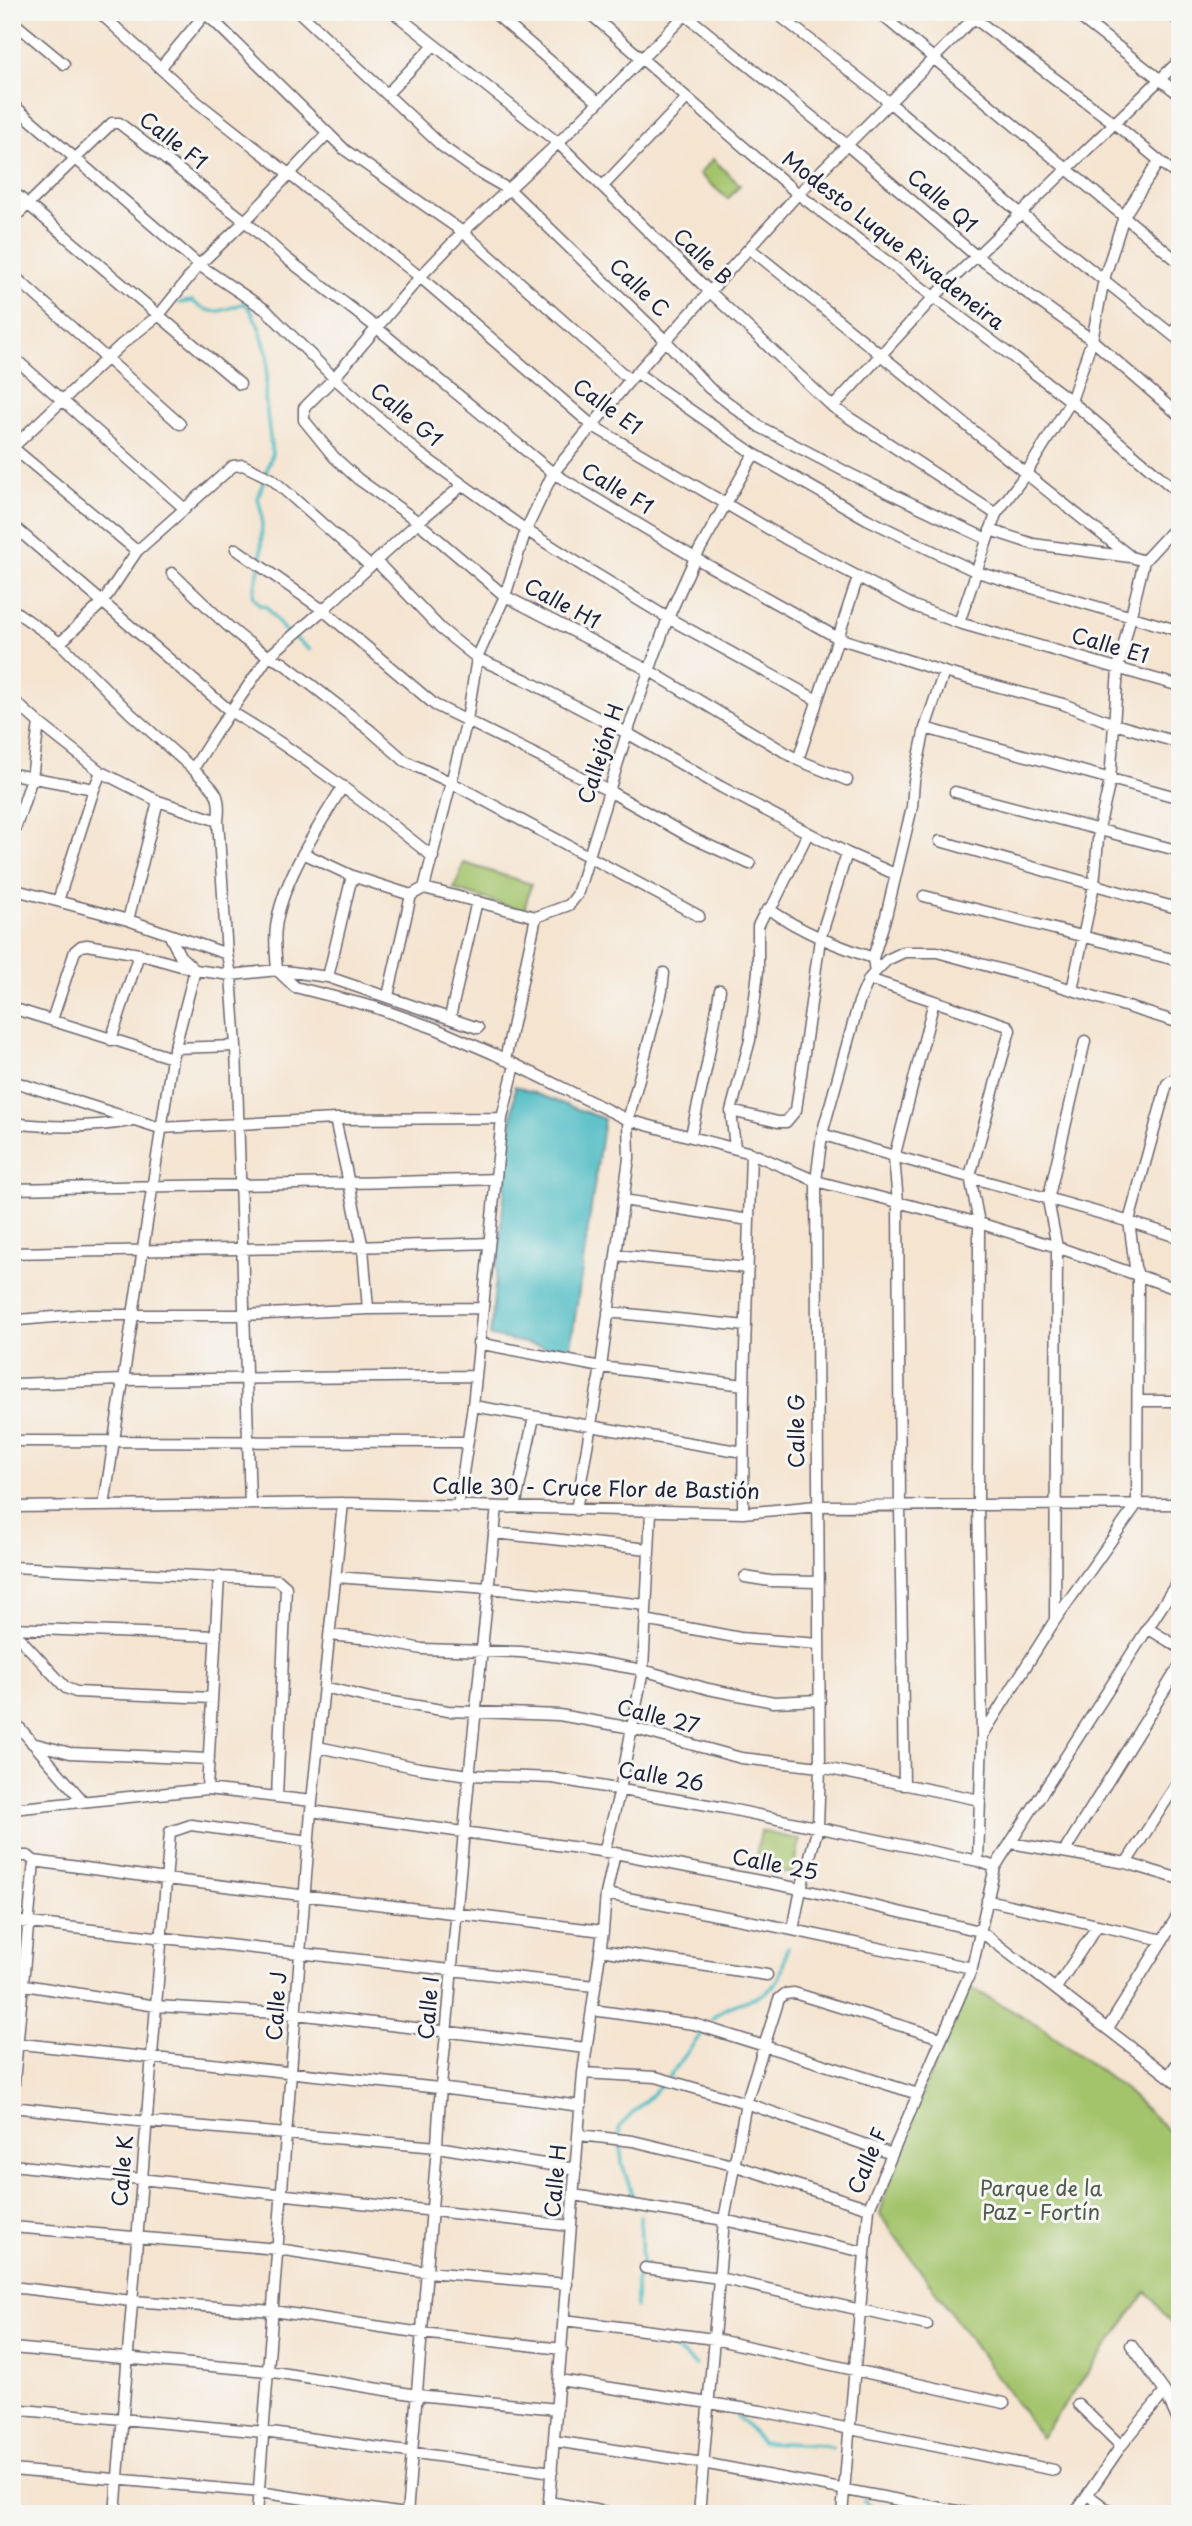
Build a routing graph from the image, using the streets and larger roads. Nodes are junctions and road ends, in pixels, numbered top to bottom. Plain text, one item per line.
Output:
1 (100, 12) edge
2 (226, 12) edge
3 (299, 12) edge
4 (393, 12) edge
5 (493, 12) edge
6 (588, 12) edge
7 (775, 12) edge
8 (878, 12) edge
9 (1073, 12) edge
10 (1170, 12) edge
11 (204, 13) edge
12 (685, 13) edge
13 (973, 14) edge
14 (12, 20) edge
15 (216, 23) junction
16 (1180, 23) edge
17 (433, 46) junction
18 (934, 58) junction
19 (642, 59) junction
20 (1180, 60) edge
21 (64, 64) dead end
22 (161, 67) junction
23 (1160, 78) junction
24 (387, 94) junction
25 (1180, 95) edge
26 (687, 98) junction
27 (598, 102) junction
28 (890, 102) junction
29 (12, 104) edge
30 (1114, 123) junction
31 (328, 133) junction
32 (558, 143) junction
33 (847, 145) junction
34 (74, 160) junction
35 (1159, 161) junction
36 (1066, 169) junction
37 (289, 176) junction
38 (1180, 178) edge
39 (603, 186) junction
40 (510, 190) junction
41 (12, 191) edge
42 (798, 194) junction
43 (28, 204) junction
44 (1020, 214) junction
45 (1124, 216) junction
46 (12, 220) edge
47 (245, 221) junction
48 (463, 232) junction
49 (749, 248) junction
50 (976, 256) junction
51 (1180, 263) edge
52 (199, 265) junction
53 (12, 274) edge
54 (420, 277) junction
55 (1104, 279) junction
56 (709, 291) junction
57 (933, 298) junction
58 (159, 315) junction
59 (1180, 322) edge
60 (377, 328) junction
61 (1176, 337) edge
62 (1092, 340) junction
63 (666, 341) junction
64 (882, 354) junction
65 (12, 356) edge
66 (107, 358) junction
67 (634, 377) junction
68 (334, 378) junction
69 (240, 384) dead end
70 (62, 401) junction
71 (1071, 401) junction
72 (833, 407) junction
73 (1180, 416) edge
74 (180, 424) dead end
75 (593, 426) junction
76 (12, 448) edge
77 (754, 454) junction
78 (553, 473) junction
79 (1026, 475) junction
80 (463, 485) junction
81 (1180, 494) edge
82 (725, 503) junction
83 (185, 509) junction
84 (996, 514) junction
85 (418, 522) junction
86 (1180, 522) edge
87 (12, 524) edge
88 (526, 530) junction
89 (989, 534) junction
90 (236, 549) dead end
91 (136, 551) junction
92 (1131, 557) junction
93 (695, 558) junction
94 (1144, 561) junction
95 (373, 563) junction
96 (977, 572) junction
97 (172, 573) dead end
98 (858, 577) junction
99 (505, 596) junction
100 (102, 603) junction
101 (12, 609) edge
102 (323, 610) junction
103 (668, 618) junction
104 (1132, 618) junction
105 (959, 623) junction
106 (1180, 631) edge
107 (838, 638) junction
108 (60, 643) junction
109 (268, 657) junction
110 (477, 658) junction
111 (1118, 669) junction
112 (650, 671) junction
113 (944, 672) junction
114 (1180, 686) edge
115 (12, 699) edge
116 (817, 700) junction
117 (230, 711) junction
118 (467, 720) junction
119 (39, 723) junction
120 (1114, 724) junction
121 (925, 728) junction
122 (627, 733) junction
123 (1180, 743) edge
124 (798, 760) junction
125 (193, 769) junction
126 (101, 772) junction
127 (12, 774) edge
128 (32, 778) junction
129 (847, 780) dead end
130 (1110, 781) junction
131 (452, 783) junction
132 (343, 786) junction
133 (94, 789) junction
134 (609, 791) junction
135 (955, 792) dead end
136 (1180, 798) edge
137 (158, 801) junction
138 (218, 821) junction
139 (1099, 828) junction
140 (808, 833) junction
141 (12, 838) edge
142 (940, 841) dead end
143 (1180, 851) edge
144 (303, 853) junction
145 (847, 853) junction
146 (589, 856) junction
147 (433, 857) junction
148 (750, 864) dead end
149 (895, 874) junction
150 (352, 876) junction
151 (1094, 885) junction
152 (424, 888) junction
153 (12, 889) edge
154 (411, 895) junction
155 (924, 896) dead end
156 (58, 901) junction
157 (477, 901) junction
158 (769, 909) junction
159 (1180, 909) edge
160 (699, 916) dead end
161 (536, 918) junction
162 (128, 920) junction
163 (170, 936) junction
164 (1083, 937) junction
165 (820, 940) junction
166 (139, 954) junction
167 (227, 954) junction
168 (873, 958) junction
169 (1180, 961) edge
170 (195, 970) junction
171 (277, 971) junction
172 (664, 973) dead end
173 (231, 975) junction
174 (872, 975) junction
175 (328, 977) junction
176 (720, 989) dead end
177 (1072, 989) junction
178 (388, 996) junction
179 (934, 1000) junction
180 (12, 1009) edge
181 (450, 1017) junction
182 (52, 1020) junction
183 (1180, 1023) edge
184 (478, 1028) dead end
185 (111, 1041) junction
186 (1086, 1041) dead end
187 (236, 1046) junction
188 (173, 1053) junction
189 (510, 1062) junction
190 (1176, 1080) edge
191 (12, 1081) edge
192 (731, 1111) junction
193 (502, 1118) junction
194 (335, 1119) junction
195 (134, 1120) junction
196 (628, 1120) junction
197 (12, 1123) edge
198 (238, 1123) junction
199 (160, 1128) junction
200 (822, 1134) junction
201 (691, 1135) junction
202 (735, 1148) junction
203 (751, 1153) junction
204 (894, 1158) junction
205 (970, 1176) junction
206 (495, 1179) junction
207 (816, 1181) junction
208 (152, 1185) junction
209 (240, 1185) junction
210 (348, 1185) junction
211 (12, 1189) edge
212 (623, 1200) junction
213 (1048, 1200) junction
214 (898, 1202) junction
215 (749, 1220) junction
216 (1129, 1221) junction
217 (979, 1223) junction
218 (1180, 1238) edge
219 (489, 1243) junction
220 (1057, 1247) junction
221 (363, 1248) junction
222 (142, 1250) junction
223 (242, 1250) junction
224 (12, 1253) edge
225 (616, 1255) junction
226 (748, 1268) junction
227 (1138, 1275) junction
228 (1180, 1290) edge
229 (482, 1308) junction
230 (368, 1309) junction
231 (608, 1312) junction
232 (244, 1315) junction
233 (132, 1316) junction
234 (18, 1320) dead end
235 (746, 1326) junction
236 (478, 1343) junction
237 (601, 1367) junction
238 (475, 1376) junction
239 (246, 1378) junction
240 (123, 1380) junction
241 (16, 1384) dead end
242 (744, 1385) junction
243 (1138, 1401) junction
244 (1180, 1401) edge
245 (473, 1406) junction
246 (534, 1417) junction
247 (590, 1426) junction
248 (113, 1440) junction
249 (12, 1441) edge
250 (248, 1441) junction
251 (467, 1442) junction
252 (743, 1452) junction
253 (343, 1503) junction
254 (1056, 1503) junction
255 (250, 1504) junction
256 (978, 1504) junction
257 (1137, 1504) junction
258 (1180, 1504) edge
259 (900, 1505) junction
260 (104, 1506) junction
261 (817, 1506) junction
262 (12, 1507) edge
263 (458, 1507) junction
264 (497, 1507) junction
265 (515, 1507) junction
266 (576, 1510) junction
267 (651, 1512) junction
268 (743, 1513) junction
269 (494, 1533) junction
270 (649, 1549) junction
271 (12, 1567) edge
272 (219, 1576) junction
273 (335, 1577) junction
274 (746, 1577) dead end
275 (1180, 1578) edge
276 (818, 1582) junction
277 (489, 1588) junction
278 (646, 1605) junction
279 (645, 1620) junction
280 (1055, 1620) junction
281 (1147, 1628) junction
282 (12, 1629) edge
283 (329, 1635) junction
284 (216, 1636) junction
285 (819, 1644) junction
286 (1180, 1648) edge
287 (482, 1650) junction
288 (1180, 1665) edge
289 (643, 1670) junction
290 (324, 1687) junction
291 (212, 1698) junction
292 (820, 1700) junction
293 (476, 1712) junction
294 (12, 1719) edge
295 (632, 1728) junction
296 (982, 1736) junction
297 (32, 1743) junction
298 (318, 1747) junction
299 (209, 1759) junction
300 (820, 1767) junction
301 (469, 1775) junction
302 (1180, 1779) edge
303 (904, 1785) junction
304 (207, 1789) junction
305 (620, 1790) junction
306 (277, 1797) junction
307 (980, 1800) junction
308 (83, 1801) junction
309 (14, 1806) edge
310 (312, 1806) junction
311 (818, 1827) junction
312 (463, 1833) junction
313 (309, 1841) junction
314 (1011, 1843) junction
315 (1063, 1852) junction
316 (609, 1853) junction
317 (12, 1856) edge
318 (34, 1861) junction
319 (978, 1861) junction
320 (1126, 1863) junction
321 (995, 1867) junction
322 (1180, 1879) edge
323 (166, 1880) junction
324 (801, 1889) junction
325 (606, 1895) junction
326 (305, 1896) junction
327 (987, 1900) junction
328 (1180, 1912) edge
329 (457, 1914) junction
330 (12, 1921) edge
331 (29, 1923) junction
332 (1098, 1925) junction
333 (793, 1930) junction
334 (603, 1931) junction
335 (980, 1931) junction
336 (162, 1937) junction
337 (1163, 1940) junction
338 (600, 1950) junction
339 (300, 1952) junction
340 (972, 1968) junction
341 (452, 1970) junction
342 (767, 1975) dead end
343 (18, 1984) edge
344 (594, 1986) junction
345 (1056, 1989) junction
346 (156, 2006) junction
347 (592, 2010) junction
348 (296, 2014) junction
349 (1108, 2028) junction
350 (447, 2032) junction
351 (942, 2038) junction
352 (15, 2043) edge
353 (766, 2047) junction
354 (586, 2048) junction
355 (152, 2059) junction
356 (1180, 2059) edge
357 (291, 2073) junction
358 (583, 2073) junction
359 (1169, 2076) junction
360 (1180, 2085) edge
361 (439, 2088) junction
362 (918, 2094) junction
363 (746, 2103) junction
364 (12, 2105) edge
365 (581, 2106) junction
366 (146, 2122) junction
367 (286, 2134) junction
368 (579, 2135) junction
369 (437, 2147) junction
370 (892, 2154) junction
371 (12, 2165) edge
372 (733, 2165) junction
373 (576, 2169) junction
374 (142, 2178) junction
375 (282, 2194) junction
376 (574, 2195) junction
377 (869, 2208) junction
378 (432, 2212) junction
379 (724, 2220) junction
380 (12, 2227) edge
381 (571, 2227) junction
382 (137, 2238) junction
383 (278, 2249) junction
384 (864, 2252) junction
385 (645, 2268) dead end
386 (427, 2272) junction
387 (719, 2278) junction
388 (567, 2284) junction
389 (12, 2287) edge
390 (132, 2301) junction
391 (273, 2311) junction
392 (859, 2311) junction
393 (564, 2320) junction
394 (927, 2325) dead end
395 (422, 2333) junction
396 (714, 2339) junction
397 (1131, 2345) dead end
398 (12, 2348) edge
399 (562, 2348) junction
400 (128, 2360) junction
401 (854, 2369) junction
402 (268, 2371) junction
403 (559, 2380) junction
404 (1164, 2392) junction
405 (417, 2395) junction
406 (708, 2403) junction
407 (1004, 2403) dead end
408 (1078, 2404) dead end
409 (12, 2409) edge
410 (557, 2409) junction
411 (123, 2419) junction
412 (1180, 2425) edge
413 (851, 2429) junction
414 (264, 2432) junction
415 (554, 2441) junction
416 (1121, 2446) junction
417 (412, 2453) junction
418 (703, 2463) junction
419 (12, 2470) edge
420 (1054, 2470) dead end
421 (552, 2472) junction
422 (118, 2480) junction
423 (844, 2489) junction
424 (259, 2493) junction
425 (1087, 2495) junction
426 (549, 2508) edge
427 (115, 2514) edge
428 (257, 2514) edge
429 (406, 2514) edge
430 (617, 2514) edge
431 (699, 2514) edge
432 (842, 2514) edge
433 (972, 2514) edge
434 (1074, 2514) edge
435 (1113, 2514) edge

1 - 22 street, Calle E1
2 - 15 street
3 - 24 street, Calle C
4 - 17 street, Calle B
5 - 27 street
6 - 19 street, Modesto Luque Rivadeneira
7 - 28 street
8 - 18 street
9 - 23 street
10 - 16 street
11 - 15 street
11 - 22 street
12 - 19 street
12 - 33 street, Calle Q1
13 - 18 street
13 - 30 street
14 - 21 street
15 - 31 street
17 - 24 street
17 - 32 street, Calle B
18 - 28 street
18 - 36 street
19 - 26 street, Modesto Luque Rivadeneira
19 - 27 street
20 - 23 street
22 - 37 street, Calle E1
23 - 25 street
23 - 30 street
24 - 40 street, Calle C
26 - 39 street
26 - 42 street, Modesto Luque Rivadeneira
27 - 32 street
28 - 33 street
28 - 44 street
29 - 34 street, Calle G1
30 - 35 street
30 - 36 street
31 - 37 street
31 - 48 street
32 - 39 street, Calle B
32 - 40 street
33 - 42 street
33 - 50 street, Calle Q1
34 - 43 street
34 - 47 street, Calle F1
34 - 52 street, Calle G1
35 - 38 street
35 - 45 street
36 - 44 street
36 - 45 street
37 - 47 street
37 - 54 street, Calle E1
39 - 56 street, Calle B
40 - 48 street
40 - 63 street, Calle C
41 - 43 street
42 - 49 street
42 - 57 street, Modesto Luque Rivadeneira
43 - 46 street
43 - 58 street
44 - 50 street
44 - 55 street
45 - 51 street
45 - 55 street
47 - 52 street
47 - 60 street, Calle F1
48 - 54 street
48 - 67 street
49 - 56 street
49 - 64 street
50 - 57 street
50 - 62 street, Calle Q1
52 - 58 street
52 - 68 street, Calle G1
53 - 66 street
54 - 60 street
54 - 75 street, Calle E1
55 - 61 street
55 - 62 street
56 - 63 street
56 - 72 street, Calle B
57 - 64 street
57 - 71 street, Modesto Luque Rivadeneira
58 - 66 street
58 - 69 street
59 - 61 street
60 - 68 street
60 - 78 street, Calle F1
62 - 71 street
62 - 73 street, Calle Q1
63 - 67 street
63 - 89 street, Calle C
64 - 72 street
64 - 79 street
65 - 70 street
66 - 70 street
66 - 74 street
67 - 75 street
67 - 77 street
68 - 80 street, Calle G1
68 - 85 street, Calle H1
70 - 76 street
70 - 83 street
71 - 79 street
71 - 81 street, Modesto Luque Rivadeneira
72 - 84 street, Calle B
75 - 78 street
75 - 82 street, Calle E1
76 - 91 street
77 - 82 street, Callejón H
77 - 96 street
78 - 88 street
78 - 93 street, Calle F1
79 - 84 street
79 - 92 street
80 - 85 street
80 - 88 street, Calle G1
82 - 93 street, Callejón H
82 - 98 street, Calle E1
83 - 91 street
83 - 95 street
84 - 89 street
85 - 95 street
85 - 99 street, Calle H1
86 - 94 street
87 - 100 street
88 - 99 street
88 - 103 street, Calle G1
89 - 92 street, Calle C
89 - 96 street
90 - 102 street
91 - 100 street
92 - 94 street
93 - 103 street, Callejón H
93 - 107 street, Calle F1
94 - 104 street
95 - 102 street
95 - 110 street
96 - 104 street
96 - 105 street
97 - 109 street
98 - 105 street, Calle E1
98 - 107 street
99 - 110 street
99 - 112 street, Calle H1
100 - 108 street
100 - 117 street
101 - 108 street
102 - 109 street
102 - 118 street
103 - 112 street, Callejón H
103 - 116 street, Calle G1
104 - 106 street
104 - 111 street
105 - 111 street, Calle E1
107 - 113 street, Calle F1
107 - 116 street
108 - 125 street
109 - 117 street
109 - 131 street
110 - 118 street
110 - 122 street
111 - 114 street, Calle E1
111 - 120 street
112 - 122 street, Callejón H
112 - 124 street, Calle H1
113 - 120 street, Calle F1
113 - 121 street, Calle G
115 - 119 street
116 - 124 street
117 - 125 street
117 - 132 street
118 - 131 street
118 - 134 street
119 - 126 street
119 - 128 street
120 - 123 street, Calle F1
120 - 130 street
121 - 130 street
121 - 149 street, Calle G
122 - 134 street, Callejón H
122 - 140 street
124 - 129 street, Calle H1
125 - 138 street
126 - 133 street
126 - 137 street
127 - 128 street
128 - 133 street
128 - 141 street
130 - 136 street
130 - 139 street
131 - 146 street
131 - 147 street
132 - 144 street
132 - 147 street
133 - 156 street
134 - 146 street, Callejón H
134 - 148 street
135 - 139 street
137 - 138 street
137 - 162 street
138 - 167 street
139 - 143 street
139 - 151 street
140 - 145 street
140 - 158 street
142 - 151 street
144 - 150 street
144 - 171 street
145 - 149 street
145 - 165 street
146 - 160 street
146 - 161 street, Callejón H
147 - 152 street
149 - 168 street, Calle G
150 - 154 street
150 - 175 street
151 - 159 street
151 - 164 street
152 - 154 street
152 - 157 street
153 - 156 street
154 - 178 street
155 - 164 street
156 - 162 street
157 - 161 street
157 - 181 street
158 - 165 street
158 - 192 street
161 - 189 street
162 - 163 street
163 - 167 street
163 - 170 street
164 - 169 street
164 - 177 street
165 - 168 street
165 - 192 street
166 - 170 street
166 - 182 street
166 - 185 street
167 - 173 street
168 - 174 street, Calle G
170 - 173 street
170 - 188 street
171 - 173 street
171 - 175 street
171 - 189 street
172 - 196 street
173 - 187 street
174 - 177 street
174 - 179 street
174 - 200 street, Calle G
175 - 178 street
176 - 201 street
177 - 183 street
178 - 181 street
179 - 204 street
179 - 205 street
180 - 182 street
181 - 184 street
182 - 185 street
185 - 188 street
186 - 213 street
187 - 188 street
187 - 198 street
188 - 199 street
189 - 193 street
189 - 196 street
190 - 216 street
191 - 195 street
192 - 202 street
193 - 194 street
193 - 206 street
194 - 198 street
194 - 210 street
195 - 197 street
195 - 199 street
196 - 201 street
196 - 212 street
198 - 199 street
198 - 209 street
199 - 208 street
200 - 204 street
200 - 207 street, Calle G
201 - 202 street
202 - 203 street
203 - 207 street
203 - 215 street
204 - 205 street
204 - 214 street
205 - 213 street
205 - 217 street
206 - 210 street
206 - 219 street
207 - 214 street
207 - 261 street, Calle G
208 - 209 street
208 - 211 street
208 - 222 street
209 - 210 street
209 - 223 street
210 - 221 street
212 - 215 street
212 - 225 street
213 - 216 street
213 - 220 street
214 - 217 street
214 - 259 street
215 - 226 street
216 - 218 street
216 - 227 street
217 - 220 street
217 - 256 street
219 - 221 street
219 - 229 street
220 - 227 street
220 - 254 street
221 - 223 street
221 - 230 street
222 - 223 street
222 - 224 street
222 - 233 street
223 - 232 street
225 - 226 street
225 - 231 street
226 - 235 street
227 - 228 street
227 - 243 street
229 - 230 street
229 - 236 street
230 - 232 street
231 - 235 street
231 - 237 street
232 - 233 street
232 - 239 street
233 - 234 street
233 - 240 street
235 - 242 street
236 - 237 street
236 - 238 street
237 - 242 street
237 - 247 street
238 - 239 street
238 - 245 street
239 - 240 street
239 - 250 street
240 - 241 street
240 - 248 street
242 - 252 street
243 - 244 street
243 - 257 street
245 - 246 street
245 - 251 street
246 - 247 street
246 - 265 street
247 - 252 street
247 - 266 street
248 - 249 street
248 - 250 street
248 - 260 street
250 - 251 street
250 - 255 street
251 - 263 street
252 - 268 street
253 - 255 street, Calle 30 - Cruce Flor de Bastión
253 - 263 street, Calle 30 - Cruce Flor de Bastión
253 - 273 street, Calle J
254 - 256 street, Calle 30 - Cruce Flor de Bastión
254 - 257 street, Calle 30 - Cruce Flor de Bastión
254 - 280 street
255 - 260 street, Calle 30 - Cruce Flor de Bastión
256 - 259 street, Calle 30 - Cruce Flor de Bastión
256 - 296 street
257 - 258 street, Calle 30 - Cruce Flor de Bastión
257 - 280 street
259 - 261 street, Calle 30 - Cruce Flor de Bastión
259 - 303 street
260 - 262 street, Calle 30 - Cruce Flor de Bastión
261 - 268 street, Calle 30 - Cruce Flor de Bastión
261 - 276 street, Calle G
263 - 264 street, Calle 30 - Cruce Flor de Bastión
264 - 265 street, Calle 30 - Cruce Flor de Bastión
264 - 269 street, Calle I
265 - 266 street, Calle 30 - Cruce Flor de Bastión
266 - 267 street, Calle 30 - Cruce Flor de Bastión
267 - 268 street, Calle 30 - Cruce Flor de Bastión
267 - 270 street, Calle H
269 - 270 street
269 - 277 street, Calle I
270 - 278 street, Calle H
271 - 272 street
272 - 284 street
272 - 306 street
273 - 277 street
273 - 283 street, Calle J
274 - 276 street
275 - 281 street, Calle F
276 - 285 street, Calle G
277 - 278 street
277 - 287 street, Calle I
278 - 279 street, Calle H
279 - 285 street
279 - 289 street, Calle H
280 - 296 street
281 - 286 street
281 - 314 street, Calle F
282 - 284 street
282 - 291 street
283 - 287 street
283 - 290 street, Calle J
284 - 291 street
285 - 292 street, Calle G
287 - 289 street
287 - 293 street, Calle I
288 - 315 street
289 - 292 street
289 - 295 street, Calle H
290 - 293 street, Calle 27
290 - 298 street, Calle J
291 - 299 street
292 - 300 street, Calle G
293 - 295 street, Calle 27
293 - 301 street, Calle I
294 - 297 street
295 - 300 street, Calle 27
295 - 305 street, Calle H
296 - 307 street
297 - 299 street
297 - 308 street
298 - 301 street, Calle 26
298 - 310 street, Calle J
299 - 304 street
300 - 303 street, Calle 27
300 - 311 street, Calle G
301 - 305 street, Calle 26
301 - 312 street, Calle I
302 - 320 street
303 - 307 street, Calle 27
304 - 306 street, Calle 25
304 - 308 street, Calle 25
305 - 311 street, Calle 26
305 - 316 street, Calle H
306 - 310 street, Calle 25
307 - 319 street
308 - 309 street, Calle 25
310 - 312 street, Calle 25
310 - 313 street, Calle J
311 - 319 street, Calle 26
311 - 324 street, Calle G
312 - 316 street, Calle 25
312 - 329 street, Calle I
313 - 323 street, Calle K
313 - 326 street, Calle J
314 - 315 street
314 - 321 street, Calle F
315 - 320 street
316 - 324 street, Calle 25
316 - 325 street, Calle H
317 - 318 street
318 - 323 street
318 - 331 street
319 - 321 street, Calle 26
320 - 322 street
321 - 327 street, Calle F
323 - 326 street
323 - 336 street, Calle K
324 - 333 street, Calle G
324 - 335 street, Calle 25
325 - 333 street
325 - 334 street, Calle H
326 - 329 street
326 - 339 street, Calle J
327 - 332 street
327 - 335 street, Calle F
328 - 337 street
329 - 334 street
329 - 341 street, Calle I
330 - 331 street
331 - 336 street
331 - 343 street
332 - 337 street
332 - 345 street
333 - 340 street
334 - 338 street, Calle H
335 - 340 street, Calle F
335 - 345 street, Calle 25
336 - 339 street
336 - 346 street, Calle K
337 - 349 street
338 - 342 street
338 - 344 street, Calle H
339 - 341 street
339 - 348 street, Calle J
340 - 351 street, Calle F
341 - 344 street
341 - 350 street, Calle I
343 - 346 street
343 - 352 street
344 - 347 street, Calle H
345 - 349 street, Calle 25
346 - 348 street
346 - 355 street, Calle K
347 - 353 street
347 - 354 street, Calle H
348 - 350 street
348 - 357 street, Calle J
349 - 359 street, Calle 25
350 - 354 street
350 - 361 street, Calle I
351 - 353 street
351 - 362 street, Calle F
352 - 355 street
352 - 364 street
353 - 362 street
353 - 363 street
354 - 358 street, Calle H
355 - 357 street
355 - 366 street, Calle K
356 - 359 street
357 - 361 street
357 - 367 street, Calle J
358 - 363 street
358 - 365 street, Calle H
359 - 360 street, Calle 25
361 - 365 street
361 - 369 street, Calle I
362 - 370 street, Calle F
363 - 370 street
363 - 372 street
364 - 366 street
365 - 368 street, Calle H
366 - 367 street
366 - 374 street, Calle K
367 - 369 street
367 - 375 street, Calle J
368 - 372 street
368 - 373 street, Calle H
369 - 373 street
369 - 378 street, Calle I
370 - 377 street, Calle F
371 - 374 street
372 - 377 street
372 - 379 street
373 - 376 street, Calle H
374 - 375 street
374 - 382 street, Calle K
375 - 378 street
375 - 383 street, Calle J
376 - 379 street
376 - 381 street, Calle H
377 - 384 street, Calle F
378 - 381 street
378 - 386 street, Calle I
379 - 384 street
379 - 387 street
380 - 382 street
381 - 388 street, Calle H
382 - 383 street
382 - 390 street, Calle K
383 - 386 street
383 - 391 street, Calle J
384 - 392 street, Calle F
385 - 387 street
386 - 388 street
386 - 395 street, Calle I
387 - 392 street
387 - 396 street
388 - 393 street, Calle H
389 - 390 street
390 - 391 street
390 - 400 street, Calle K
391 - 395 street
391 - 402 street, Calle J
392 - 394 street
392 - 401 street, Calle F
393 - 396 street
393 - 399 street, Calle H
395 - 399 street
395 - 405 street, Calle I
396 - 401 street
396 - 406 street
397 - 404 street
398 - 400 street
399 - 403 street, Calle H
400 - 402 street
400 - 411 street, Calle K
401 - 407 street
401 - 413 street, Calle F
402 - 405 street
402 - 414 street, Calle J
403 - 406 street
403 - 410 street, Calle H
404 - 412 street
404 - 416 street
405 - 410 street
405 - 417 street, Calle I
406 - 413 street
406 - 418 street
408 - 416 street
409 - 411 street
410 - 415 street, Calle H
411 - 414 street
411 - 422 street, Calle K
413 - 420 street
413 - 423 street, Calle F
414 - 417 street
414 - 424 street, Calle J
415 - 418 street
415 - 421 street, Calle H
416 - 425 street
417 - 421 street
417 - 429 street, Calle I
418 - 423 street
418 - 431 street
419 - 422 street
421 - 426 street, Calle H
422 - 424 street
422 - 427 street, Calle K
423 - 432 street, Calle F
423 - 433 street
424 - 428 street, Calle J
424 - 429 street
425 - 434 street
425 - 435 street
426 - 430 street

